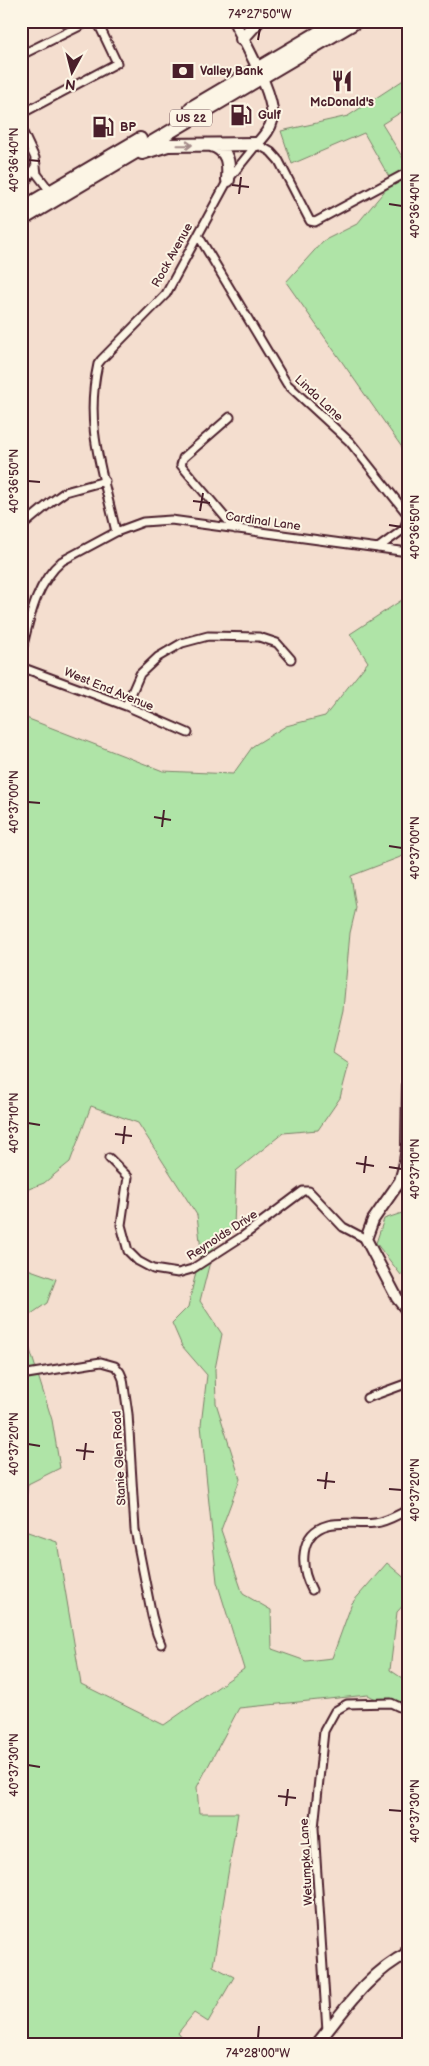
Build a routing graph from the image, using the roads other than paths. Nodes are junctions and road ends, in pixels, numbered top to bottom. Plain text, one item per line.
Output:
1 (90, 21) edge
2 (97, 21) edge
3 (234, 21) edge
4 (258, 21) edge
5 (338, 21) edge
6 (357, 21) edge
7 (242, 39) junction
8 (21, 55) edge
9 (259, 74) junction
10 (21, 114) edge
11 (21, 128) edge
12 (258, 144) junction
13 (208, 145) junction
14 (121, 160) junction
15 (36, 165) junction
16 (408, 172) edge
17 (228, 180) junction
18 (21, 189) edge
19 (50, 191) junction
20 (21, 209) edge
21 (21, 220) edge
22 (198, 235) junction
23 (230, 417) dead end
24 (105, 482) junction
25 (408, 516) edge
26 (21, 527) edge
27 (236, 529) junction
28 (116, 532) junction
29 (378, 548) junction
30 (408, 552) edge
31 (21, 654) edge
32 (291, 659) dead end
33 (21, 667) edge
34 (126, 706) junction
35 (188, 733) dead end
36 (408, 1085) edge
37 (109, 1158) dead end
38 (366, 1238) junction
39 (408, 1312) edge
40 (21, 1375) edge
41 (408, 1383) edge
42 (367, 1398) dead end
43 (408, 1510) edge
44 (312, 1590) dead end
45 (162, 1644) dead end
46 (408, 1711) edge
47 (408, 1942) edge
48 (406, 1954) edge
49 (327, 2031) junction
50 (316, 2045) edge

1 - 8 street
2 - 10 street
3 - 7 street, Rock Avenue
4 - 7 highway
5 - 9 highway, US 22
6 - 9 highway, US 22
7 - 9 street, Rock Avenue
9 - 12 street, Rock Avenue
9 - 14 highway, US 22
9 - 19 highway, US 22
11 - 15 street
12 - 13 highway
12 - 16 street
12 - 17 street, Rock Avenue
14 -> 13 highway
13 - 17 highway
14 - 21 highway, US 22
15 - 18 street
15 - 19 street
17 - 22 street, Rock Avenue
19 - 20 highway, US 22
22 - 24 street, Rock Avenue
22 - 25 street, Linda Lane
23 - 27 street
24 - 26 street
24 - 28 street, Rock Avenue
25 - 29 street
27 - 28 street, Cardinal Lane
27 - 29 street, Cardinal Lane
28 - 31 street
29 - 30 street, Cardinal Lane
32 - 34 street
33 - 34 street, West End Avenue
34 - 35 street, West End Avenue
36 - 38 street
37 - 38 street, Reynolds Drive
38 - 39 street
40 - 45 street, Stanie Glen Road
41 - 42 street
43 - 44 street
46 - 49 street, Wetumpka Lane
47 - 48 street
48 - 49 street
49 - 50 street

